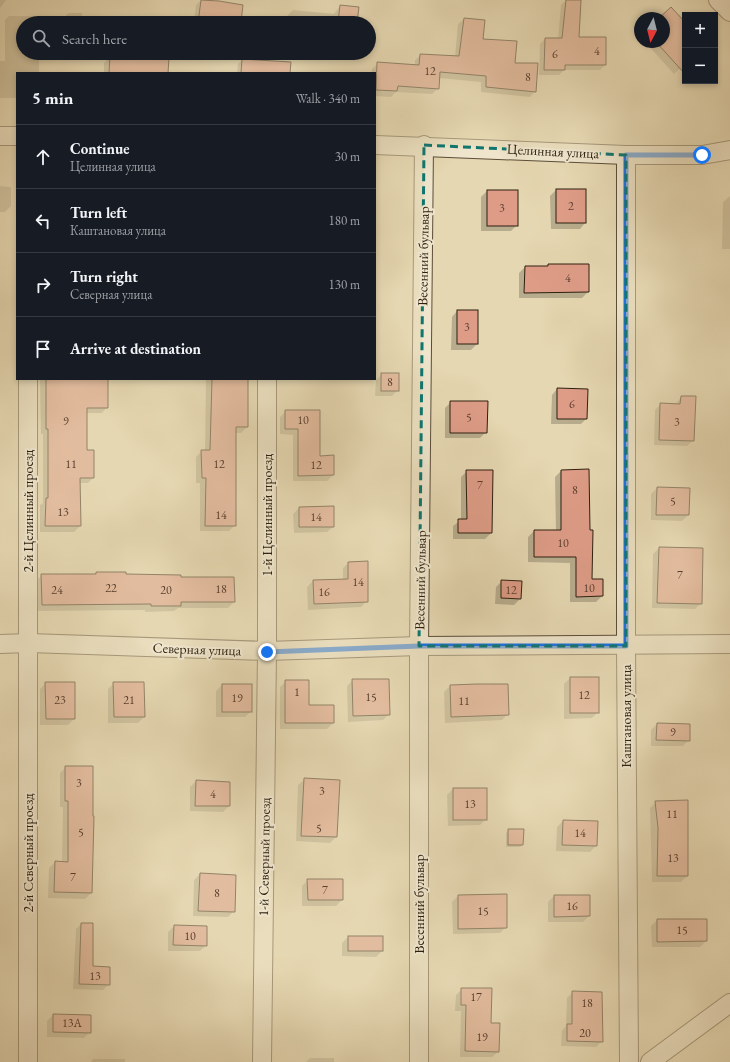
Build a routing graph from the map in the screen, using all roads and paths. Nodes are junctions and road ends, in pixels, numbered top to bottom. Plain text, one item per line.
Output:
1 (718, 0) edge
2 (730, 12) edge
3 (0, 136) edge
4 (16, 136) edge
5 (376, 145) edge
6 (424, 146) junction
7 (730, 150) edge
8 (626, 155) junction
9 (28, 380) edge
10 (267, 380) edge
11 (29, 643) junction
12 (0, 644) edge
13 (730, 644) edge
14 (419, 646) junction
15 (626, 646) junction
16 (267, 652) junction
17 (730, 1003) edge
18 (28, 1062) edge
19 (262, 1062) edge
20 (419, 1062) edge
21 (629, 1062) edge
22 (650, 1062) edge

1 - 2 street
3 - 4 street
5 - 6 street, Целинная улица
6 - 8 street, Целинная улица
6 - 14 street, Весенний бульвар
7 - 8 street, Целинная улица
8 - 15 street, Каштановая улица
9 - 11 street, 2-й Целинный проезд
10 - 16 street, 1-й Целинный проезд
11 - 12 street, Северная улица
11 - 16 street, Северная улица
11 - 18 street, 2-й Северный проезд
13 - 15 street, Северная улица
14 - 15 street, Северная улица
14 - 16 street, Северная улица
14 - 20 street, Весенний бульвар
15 - 21 street, Каштановая улица
16 - 19 street, 1-й Северный проезд
17 - 22 street

